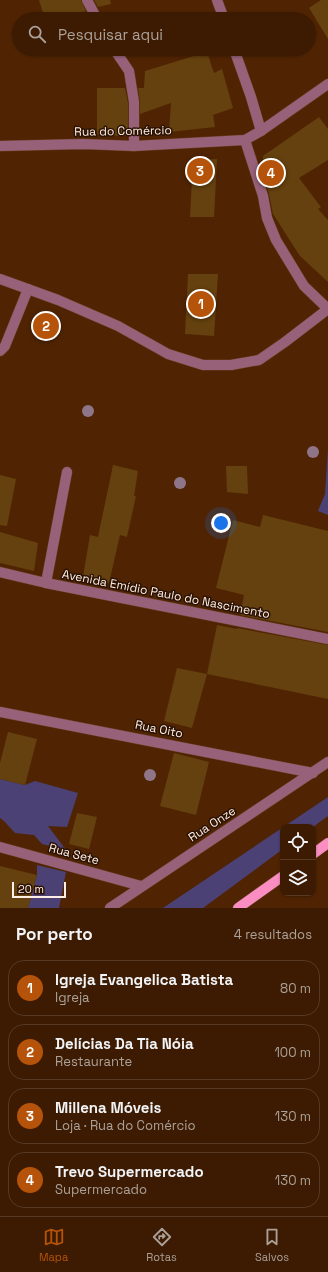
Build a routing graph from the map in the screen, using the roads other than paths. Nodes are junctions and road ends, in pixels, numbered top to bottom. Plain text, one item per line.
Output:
1 (87, 0) edge
2 (217, 0) edge
3 (93, 12) edge
4 (221, 12) edge
5 (119, 56) edge
6 (236, 56) edge
7 (328, 84) edge
8 (261, 131) junction
9 (246, 140) junction
10 (0, 146) edge
11 (134, 146) junction
12 (0, 279) edge
13 (28, 289) junction
14 (328, 309) edge
15 (0, 351) edge
16 (67, 472) dead end
17 (0, 572) edge
18 (46, 583) junction
19 (328, 640) edge
20 (0, 712) edge
21 (328, 762) edge
22 (313, 773) junction
23 (328, 843) edge
24 (0, 848) edge
25 (316, 852) edge
26 (280, 878) edge
27 (141, 886) junction
28 (110, 908) edge
29 (238, 908) edge

1 - 3 street
2 - 4 street
5 - 11 street
6 - 8 street
7 - 8 street
8 - 9 street
9 - 11 street, Rua do Comércio
9 - 14 street
10 - 11 street, Rua do Comércio
12 - 13 street
13 - 14 street
13 - 15 street
16 - 18 street
17 - 18 street, Avenida Emídio Paulo do Nascimento
18 - 19 street, Avenida Emídio Paulo do Nascimento
20 - 22 street, Rua Oito
21 - 22 street, Rua Onze
22 - 27 street, Rua Onze
23 - 25 main road
24 - 27 street, Rua Sete
26 - 29 main road
27 - 28 street, Rua Onze

